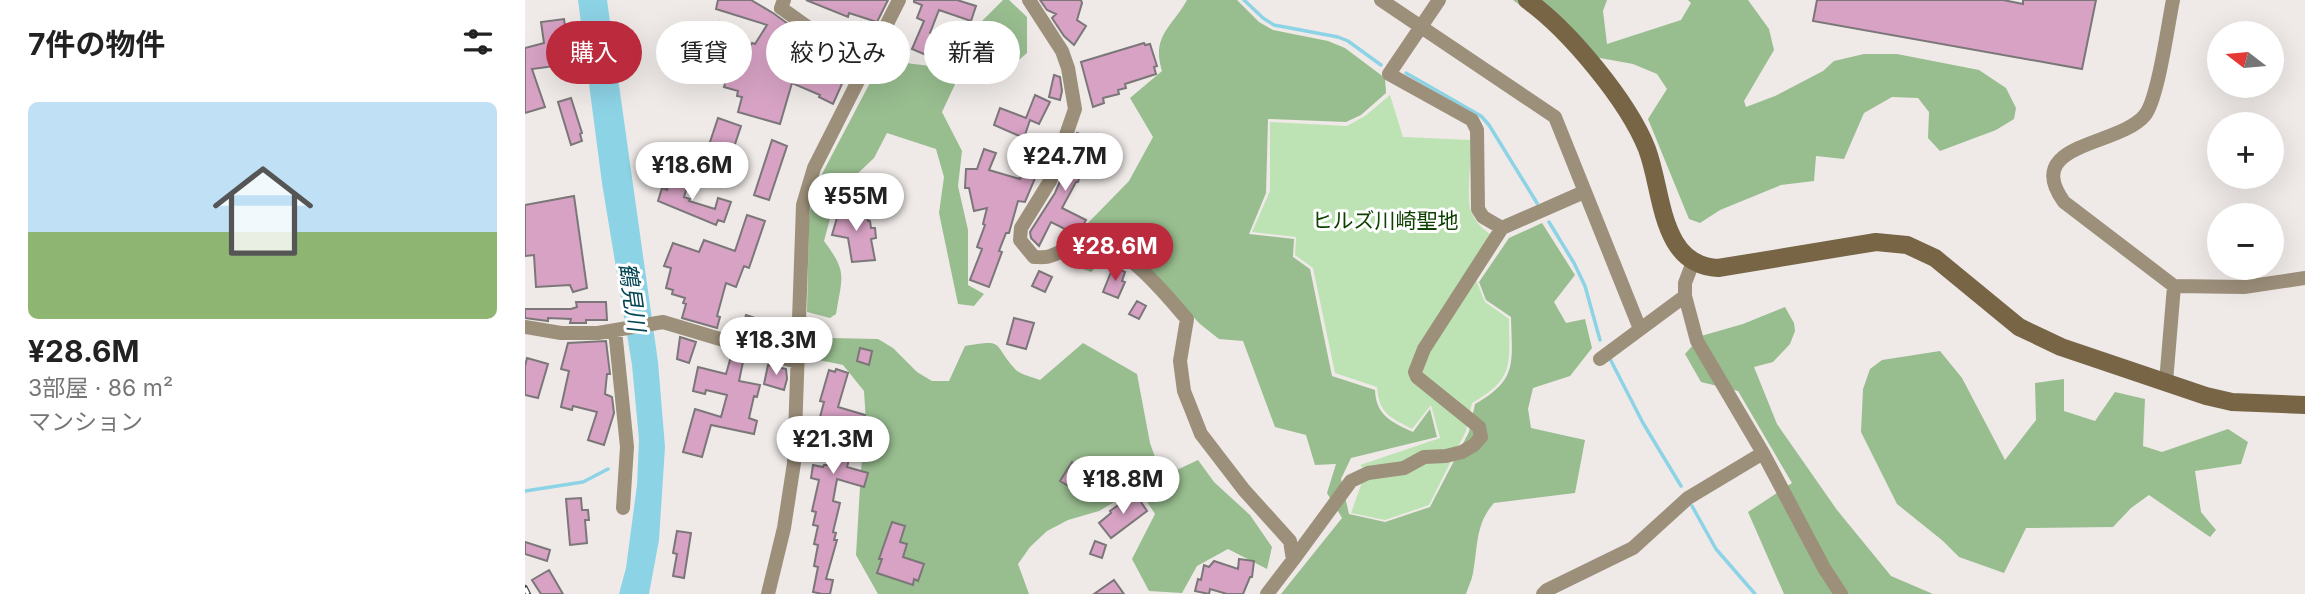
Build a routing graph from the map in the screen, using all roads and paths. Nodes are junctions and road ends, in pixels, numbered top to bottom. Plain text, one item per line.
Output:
1 (784, 0) edge
2 (899, 0) edge
3 (1029, 0) edge
4 (1381, 0) edge
5 (1439, 0) edge
6 (1527, 0) edge
7 (2173, 0) edge
8 (799, 21) edge
9 (889, 21) edge
10 (1420, 26) junction
11 (857, 84) edge
12 (1584, 192) junction
13 (1502, 228) junction
14 (1693, 262) junction
15 (2305, 278) edge
16 (2174, 286) junction
17 (1685, 296) junction
18 (525, 327) edge
19 (1640, 329) junction
20 (617, 330) junction
21 (1600, 359) dead end
22 (797, 362) junction
23 (2166, 382) junction
24 (2305, 405) edge
25 (1763, 453) junction
26 (623, 508) dead end
27 (1293, 559) junction
28 (768, 594) edge
29 (1268, 594) edge
30 (1543, 594) edge
31 (1841, 594) edge

1 - 8 street
2 - 9 street
3 - 27 street
4 - 10 street
5 - 10 street
6 - 14 street
7 - 16 street
10 - 12 street
10 - 13 street
11 - 22 street
12 - 13 street
12 - 19 street
13 - 27 street
14 - 17 street
14 - 23 street
15 - 16 street
16 - 23 street
17 - 19 street
17 - 25 street
18 - 20 street
19 - 21 street
20 - 22 street
20 - 26 street
22 - 28 street
23 - 24 street
25 - 30 street
25 - 31 street
27 - 29 street

